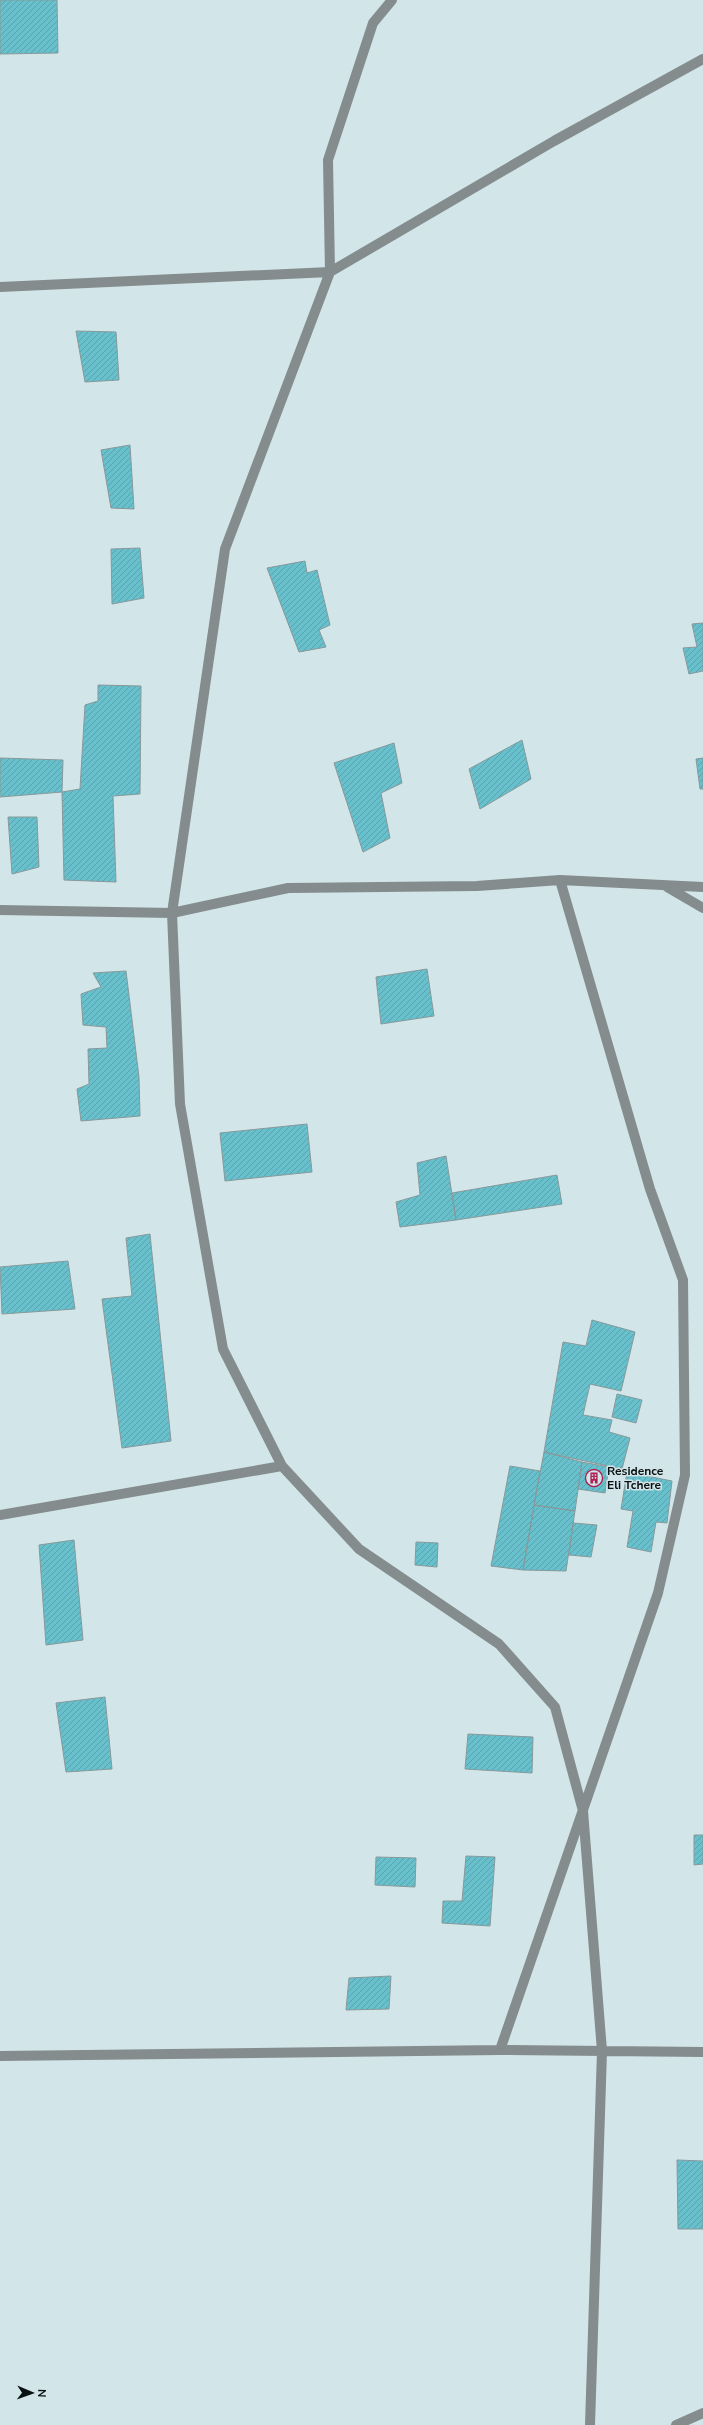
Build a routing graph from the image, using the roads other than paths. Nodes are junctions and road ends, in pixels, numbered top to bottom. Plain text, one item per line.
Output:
1 (392, 0) edge
2 (703, 59) edge
3 (330, 272) junction
4 (0, 287) edge
5 (560, 880) junction
6 (666, 886) junction
7 (703, 887) edge
8 (703, 908) edge
9 (0, 910) edge
10 (172, 913) junction
11 (282, 1466) junction
12 (0, 1515) edge
13 (583, 1811) junction
14 (500, 2050) junction
15 (602, 2051) junction
16 (703, 2052) edge
17 (0, 2056) edge
18 (703, 2413) edge
19 (590, 2425) edge
20 (676, 2425) edge

1 - 3 street
2 - 3 street
3 - 4 street
3 - 10 street
5 - 6 street
5 - 10 street
5 - 13 street
6 - 7 street
6 - 8 street
9 - 10 street
10 - 11 street
11 - 12 street
11 - 13 street
13 - 14 street
13 - 15 street
14 - 15 street
14 - 17 street
15 - 16 street
15 - 19 street
18 - 20 street

